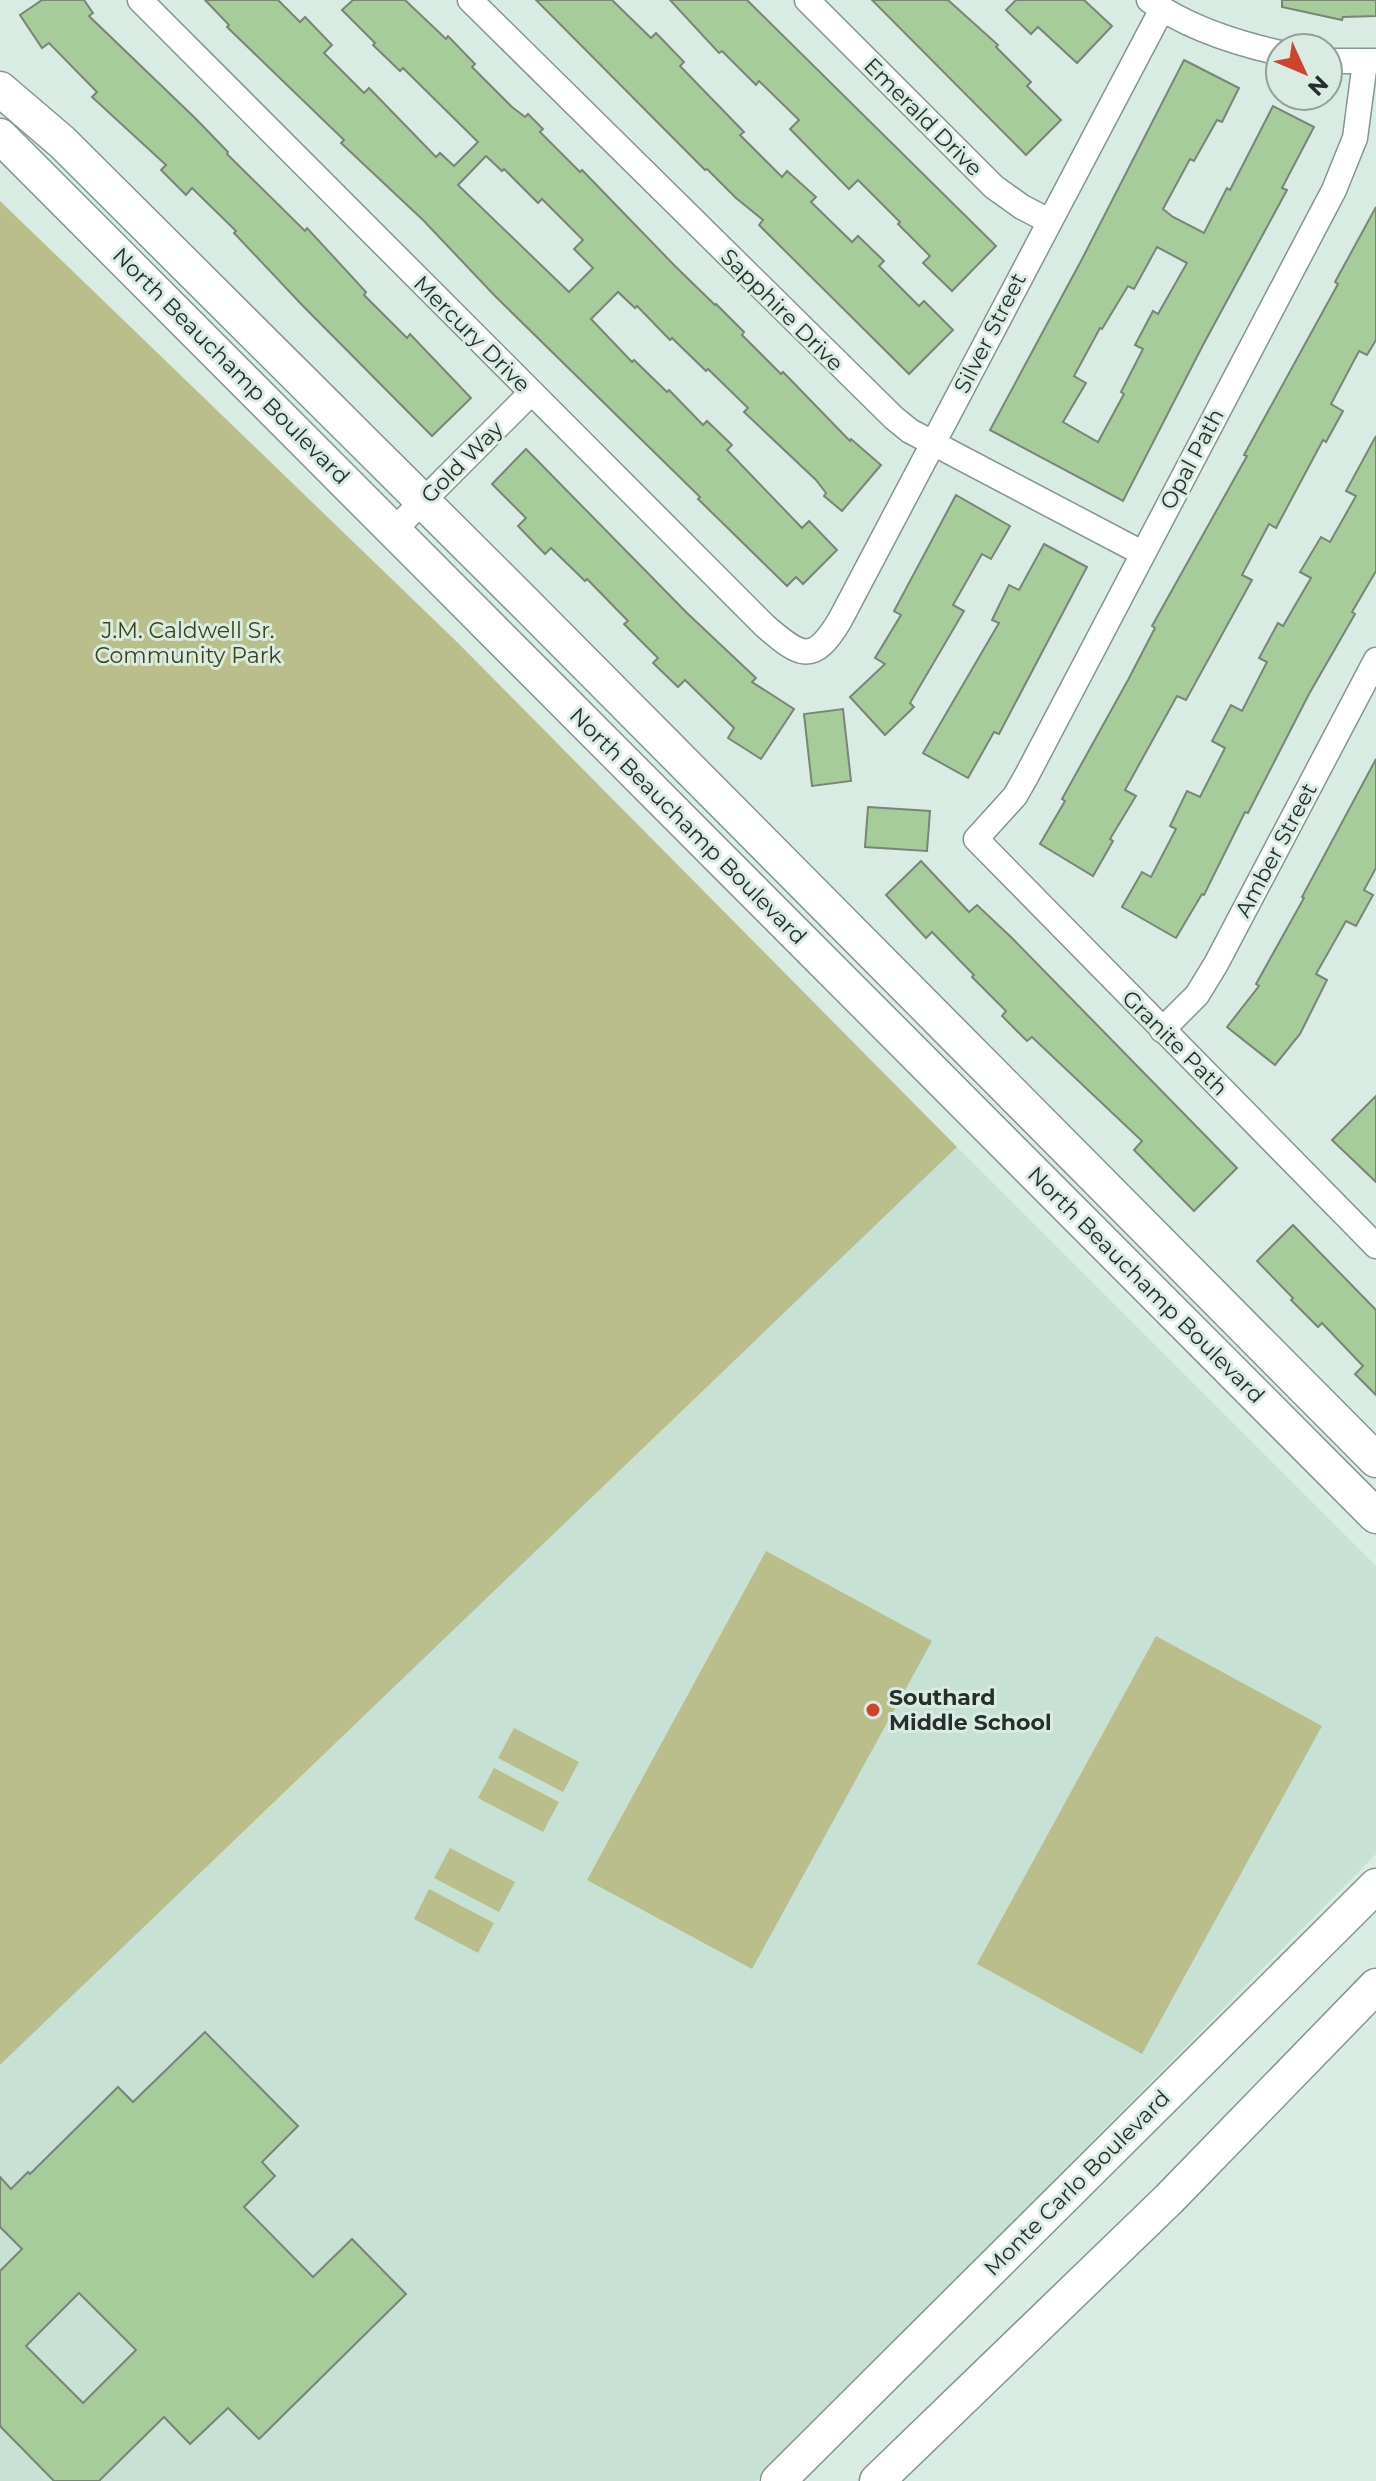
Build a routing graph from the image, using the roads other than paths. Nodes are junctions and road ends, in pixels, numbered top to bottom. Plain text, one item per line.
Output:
1 (140, 0) edge
2 (470, 0) edge
3 (807, 0) edge
4 (1155, 5) edge
5 (1264, 48) edge
6 (1344, 61) edge
7 (1370, 62) edge
8 (0, 89) edge
9 (0, 136) edge
10 (1049, 221) junction
11 (531, 393) junction
12 (933, 443) junction
13 (423, 501) junction
14 (394, 530) junction
15 (1142, 553) junction
16 (813, 652) joint
17 (1376, 660) edge
18 (976, 839) joint
19 (1162, 1030) junction
20 (1376, 1246) edge
21 (1376, 1460) edge
22 (1376, 1516) edge
23 (1376, 1886) edge
24 (1376, 1986) edge
25 (778, 2481) edge
26 (877, 2481) edge

1 - 11 street, Mercury Drive
2 - 12 street, Sapphire Drive
3 - 10 street, Emerald Drive
4 - 5 street
4 - 10 street, Silver Street
6 - 7 street
7 - 15 street, Opal Path
8 - 13 street, North Beauchamp Boulevard
9 - 14 street, North Beauchamp Boulevard
10 - 12 street, Silver Street
11 - 13 street, Gold Way
11 - 16 street, Mercury Drive
12 - 15 street, Sapphire Drive
12 - 16 street, Silver Street
13 - 14 street, Gold Way
13 - 21 street, North Beauchamp Boulevard
14 - 22 street, North Beauchamp Boulevard
15 - 18 street, Opal Path
17 - 19 street, Amber Street
18 - 19 street, Granite Path
19 - 20 street, Granite Path
23 - 25 street, Monte Carlo Boulevard
24 - 26 street

